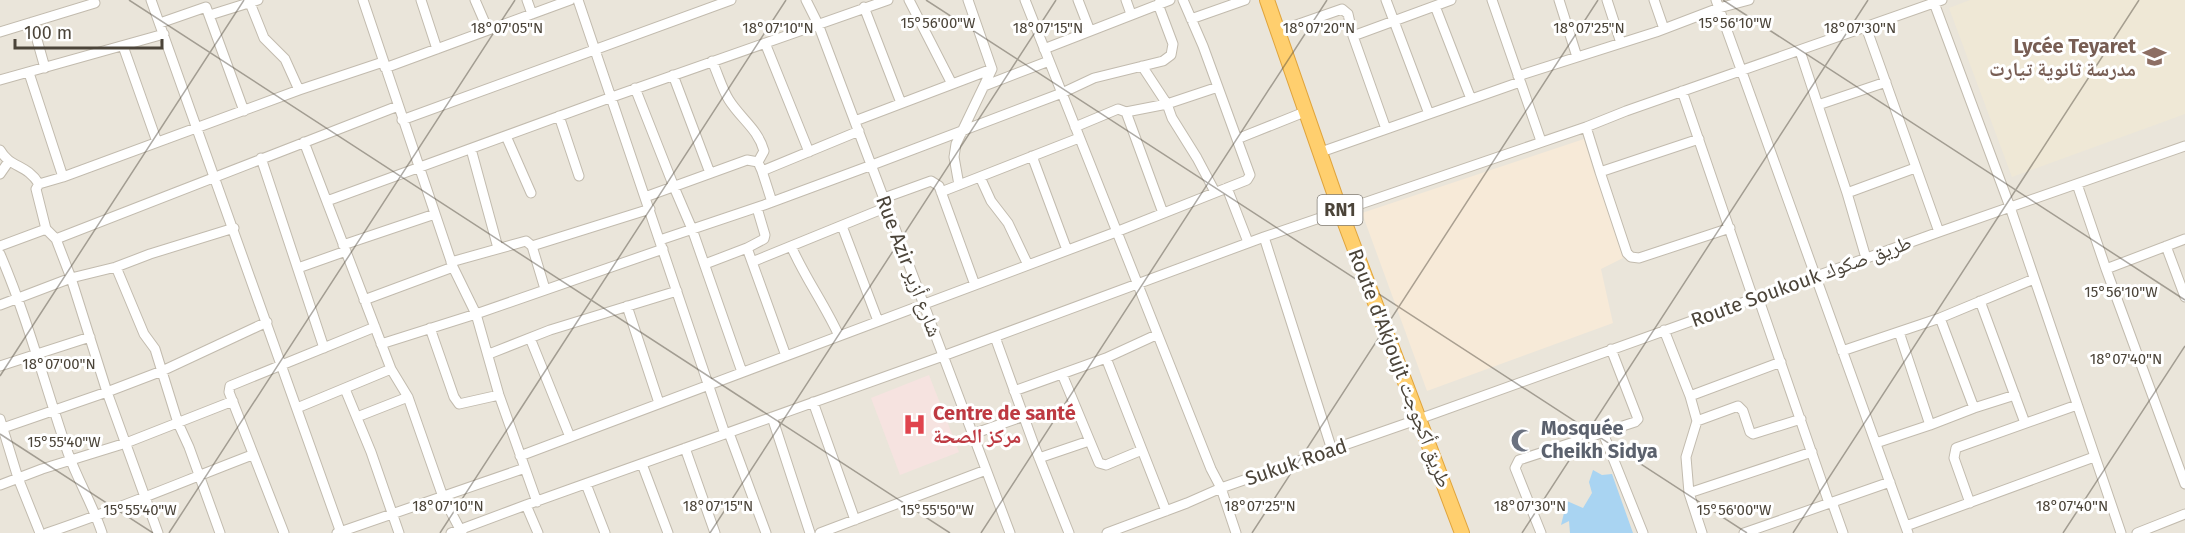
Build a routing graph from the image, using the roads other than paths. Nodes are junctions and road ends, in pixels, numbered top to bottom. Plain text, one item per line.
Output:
1 (151, 0) edge
2 (363, 0) edge
3 (420, 0) edge
4 (475, 0) edge
5 (527, 0) edge
6 (570, 0) edge
7 (578, 0) edge
8 (731, 0) edge
9 (806, 0) edge
10 (888, 0) edge
11 (909, 0) edge
12 (968, 0) edge
13 (1025, 0) edge
14 (1078, 0) edge
15 (1126, 0) edge
16 (1170, 0) edge
17 (1183, 0) edge
18 (1245, 0) edge
19 (1267, 0) edge
20 (1386, 0) edge
21 (1451, 0) edge
22 (1492, 0) edge
23 (1559, 0) edge
24 (1607, 0) edge
25 (1654, 0) edge
26 (1749, 0) edge
27 (97, 1) edge
28 (254, 1) edge
29 (1937, 1) edge
30 (1158, 4) junction
31 (1717, 4) edge
32 (1435, 6) junction
33 (864, 7) junction
34 (532, 14) junction
35 (1131, 14) junction
36 (210, 15) junction
37 (1191, 19) junction
38 (1394, 21) junction
39 (32, 22) junction
40 (160, 23) junction
41 (818, 24) junction
42 (1866, 27) junction
43 (1664, 29) junction
44 (488, 30) junction
45 (1090, 31) junction
46 (1279, 31) junction
47 (0, 32) edge
48 (164, 34) junction
49 (1353, 36) junction
50 (765, 43) junction
51 (1622, 43) junction
52 (123, 46) junction
53 (436, 49) junction
54 (596, 49) junction
55 (1044, 49) junction
56 (1800, 51) junction
57 (1577, 57) junction
58 (1049, 61) junction
59 (712, 62) junction
60 (384, 65) junction
61 (1142, 66) junction
62 (45, 68) junction
63 (992, 69) junction
64 (1741, 71) junction
65 (29, 73) junction
66 (673, 75) junction
67 (1519, 79) junction
68 (0, 80) edge
69 (1886, 82) junction
70 (952, 84) junction
71 (984, 86) junction
72 (1218, 87) junction
73 (636, 88) junction
74 (299, 90) junction
75 (1682, 91) junction
76 (1062, 93) junction
77 (612, 97) junction
78 (1471, 99) junction
79 (901, 103) junction
80 (1167, 104) junction
81 (1818, 105) junction
82 (398, 106) junction
83 (244, 111) junction
84 (1307, 111) junction
85 (1126, 112) junction
86 (1429, 114) junction
87 (559, 116) junction
88 (402, 120) junction
89 (855, 121) junction
90 (1075, 126) junction
91 (198, 127) junction
92 (1586, 127) junction
93 (1386, 129) junction
94 (859, 131) junction
95 (961, 132) junction
96 (506, 136) junction
97 (1079, 138) junction
98 (1699, 138) junction
99 (1237, 139) junction
100 (304, 141) junction
101 (1541, 141) junction
102 (157, 142) junction
103 (2185, 146) edge
104 (471, 148) junction
105 (0, 150) edge
106 (809, 152) junction
107 (1321, 152) junction
108 (1032, 156) junction
109 (261, 158) junction
110 (9, 161) junction
111 (872, 165) junction
112 (760, 167) junction
113 (419, 168) junction
114 (1915, 168) junction
115 (1600, 172) junction
116 (710, 173) junction
117 (0, 174) edge
118 (215, 176) junction
119 (579, 176) dead end
120 (63, 177) junction
121 (980, 177) junction
122 (39, 184) junction
123 (2077, 184) junction
124 (959, 185) junction
125 (674, 187) junction
126 (1227, 188) junction
127 (941, 192) junction
128 (1215, 192) junction
129 (531, 193) dead end
130 (1847, 193) junction
131 (645, 197) junction
132 (327, 201) junction
133 (772, 202) junction
134 (886, 203) junction
135 (2010, 207) junction
136 (757, 208) junction
137 (650, 210) junction
138 (1340, 210) junction
139 (1163, 213) junction
140 (435, 214) junction
141 (842, 226) junction
142 (234, 228) junction
143 (1730, 228) junction
144 (46, 229) junction
145 (692, 229) junction
146 (1116, 232) junction
147 (1939, 232) junction
148 (1264, 237) junction
149 (56, 239) junction
150 (2185, 239) edge
151 (1248, 243) junction
152 (661, 244) junction
153 (0, 246) edge
154 (532, 246) junction
155 (791, 246) junction
156 (2166, 246) junction
157 (345, 248) junction
158 (498, 248) junction
159 (747, 248) junction
160 (1067, 250) junction
161 (0, 254) edge
162 (1866, 258) junction
163 (752, 262) junction
164 (705, 264) junction
165 (452, 265) junction
166 (1028, 265) junction
167 (116, 267) junction
168 (298, 268) junction
169 (2106, 269) junction
170 (1814, 276) junction
171 (71, 278) junction
172 (2034, 279) junction
173 (1136, 284) junction
174 (975, 285) junction
175 (545, 290) junction
176 (677, 291) junction
177 (1756, 297) junction
178 (2185, 297) edge
179 (19, 298) junction
180 (364, 300) junction
181 (1980, 300) junction
182 (924, 304) junction
183 (0, 305) edge
184 (627, 306) junction
185 (476, 314) junction
186 (1940, 318) junction
187 (878, 321) junction
188 (267, 322) junction
189 (375, 327) junction
190 (430, 328) junction
191 (1664, 330) junction
192 (1899, 332) junction
193 (1156, 334) junction
194 (839, 336) junction
195 (90, 337) junction
196 (995, 337) junction
197 (530, 338) junction
198 (381, 344) junction
199 (324, 348) junction
200 (1611, 349) junction
201 (1842, 351) junction
202 (37, 354) junction
203 (489, 354) junction
204 (786, 356) junction
205 (943, 356) junction
206 (1106, 358) junction
207 (1781, 362) junction
208 (282, 365) junction
209 (0, 366) edge
210 (391, 369) junction
211 (162, 371) junction
212 (742, 372) junction
213 (1062, 374) junction
214 (709, 385) junction
215 (345, 388) junction
216 (1014, 391) junction
217 (107, 392) junction
218 (499, 395) junction
219 (2015, 395) junction
220 (1690, 396) junction
221 (408, 398) junction
222 (233, 401) junction
223 (813, 402) junction
224 (659, 403) junction
225 (2077, 405) junction
226 (297, 408) junction
227 (1974, 408) junction
228 (53, 411) junction
229 (1024, 416) junction
230 (357, 417) junction
231 (772, 417) junction
232 (1419, 419) junction
233 (1801, 419) junction
234 (1697, 421) junction
235 (178, 423) junction
236 (2025, 423) junction
237 (1, 425) edge
238 (1930, 425) junction
239 (727, 433) junction
240 (1603, 433) junction
241 (973, 434) junction
242 (570, 437) junction
243 (1089, 441) junction
244 (126, 442) junction
245 (1876, 443) junction
246 (685, 448) junction
247 (1142, 450) junction
248 (1332, 450) junction
249 (1812, 452) junction
250 (252, 455) junction
251 (520, 456) junction
252 (1039, 458) junction
253 (2094, 458) junction
254 (70, 460) junction
255 (642, 464) junction
256 (525, 468) junction
257 (986, 470) junction
258 (198, 475) junction
259 (18, 478) junction
260 (1890, 482) junction
261 (586, 484) junction
262 (2185, 484) edge
263 (0, 485) edge
264 (1221, 488) junction
265 (1689, 493) junction
266 (145, 496) junction
267 (443, 496) junction
268 (537, 502) junction
269 (1831, 503) junction
270 (1970, 503) junction
271 (526, 505) junction
272 (1166, 511) junction
273 (392, 514) junction
274 (2185, 514) edge
275 (97, 516) junction
276 (855, 520) junction
277 (1907, 529) edge
278 (1122, 530) edge
279 (339, 532) edge
280 (458, 532) edge
281 (40, 533) edge
282 (47, 533) edge
283 (102, 533) edge
284 (158, 533) edge
285 (220, 533) edge
286 (284, 533) edge
287 (399, 533) edge
288 (538, 533) edge
289 (605, 533) edge
290 (668, 533) edge
291 (715, 533) edge
292 (766, 533) edge
293 (810, 533) edge
294 (820, 533) edge
295 (1010, 533) edge
296 (1069, 533) edge
297 (1107, 533) edge
298 (1236, 533) edge
299 (1462, 533) edge
300 (1541, 533) edge
301 (1643, 533) edge
302 (1702, 533) edge
303 (1744, 533) edge
304 (1843, 533) edge
305 (2121, 533) edge
306 (2137, 533) edge

1 - 40 street
2 - 60 street
3 - 53 street
4 - 44 street
5 - 34 street
6 - 34 street
7 - 54 street
8 - 54 street
9 - 41 street, Rue Azir شارع أزير
10 - 33 street
11 - 70 street
12 - 63 street
13 - 55 street
14 - 45 street
15 - 35 street
16 - 30 street
17 - 37 street
18 - 37 street
19 - 46 highway, Route d'Akjoujt طريق أكجوجت / RN1
20 - 38 street
21 - 32 street
22 - 67 street
23 - 57 street
24 - 51 street
25 - 43 street
26 - 31 street
27 - 39 street
28 - 36 street
28 - 74 street
29 - 42 street
29 - 135 street
30 - 35 street
30 - 61 street
31 - 43 street
31 - 64 street
32 - 38 street
32 - 78 street
33 - 41 street
33 - 79 street
34 - 44 street
35 - 45 street
36 - 40 street
36 - 83 street
37 - 72 street
38 - 49 street
38 - 86 street
39 - 47 street
39 - 62 street
40 - 48 street
41 - 50 street
41 - 89 street, Rue Azir شارع أزير
42 - 56 street
42 - 69 street
43 - 51 street
44 - 53 street
45 - 55 street
46 - 49 street
46 - 84 highway, Route d'Akjoujt طريق أكجوجت / RN1
48 - 52 street
48 - 91 street
49 - 93 street
50 - 59 street
50 - 106 street
51 - 57 street
52 - 62 street
52 - 102 street
53 - 60 street
54 - 77 street
54 - 88 street
55 - 58 street
56 - 64 street
56 - 81 street
57 - 67 street
58 - 71 street
58 - 76 street
59 - 66 street
59 - 112 street
60 - 74 street
60 - 82 street
61 - 76 street
61 - 80 street
62 - 65 street
63 - 70 street
63 - 71 street
64 - 75 street
64 - 170 street
65 - 68 street
65 - 120 street
66 - 73 street
66 - 116 street
67 - 78 street
67 - 101 street
69 - 81 street
69 - 114 street
70 - 79 street
71 - 95 street
72 - 80 street
72 - 99 street
73 - 77 street
73 - 125 street
74 - 83 street
75 - 92 street
75 - 98 street
76 - 90 street
76 - 95 street
77 - 87 street
77 - 131 street
78 - 86 street
79 - 89 street
80 - 85 street
80 - 128 street
81 - 130 street
82 - 88 street
82 - 100 street
83 - 91 street
84 - 99 street
84 - 107 highway, Route d'Akjoujt طريق أكجوجت / RN1
85 - 90 street
85 - 139 street
86 - 93 street
87 - 96 street
87 - 119 street
88 - 113 street
89 - 94 street, Rue Azir شارع أزير
90 - 97 street
91 - 102 street
91 - 118 street
92 - 101 street
92 - 115 street
93 - 107 street
94 - 106 street
94 - 111 street, Rue Azir شارع أزير
95 - 111 street
95 - 124 street
96 - 104 street
96 - 129 street
97 - 108 street
97 - 146 street
98 - 115 street
98 - 143 street
99 - 126 street
100 - 109 street
100 - 132 street
101 - 138 street
102 - 120 street
103 - 123 street, Route Soukouk طريق صكوك
104 - 113 street
104 - 158 street
105 - 110 street
106 - 112 street
107 - 138 highway, Route d'Akjoujt طريق أكجوجت / RN1
108 - 121 street
108 - 160 street
109 - 118 street
109 - 168 street
110 - 117 street
110 - 122 street
111 - 133 street
111 - 134 street, Rue Azir شارع أزير
112 - 116 street
112 - 133 street
113 - 132 street
113 - 140 street
114 - 130 street
114 - 147 street
115 - 143 street
116 - 125 street
118 - 142 street
118 - 149 street
120 - 122 street
121 - 124 street
121 - 166 street
122 - 144 street
123 - 135 street, Route Soukouk طريق صكوك
123 - 169 street
124 - 127 street
125 - 131 street
125 - 145 street
126 - 128 street
126 - 151 street
127 - 134 street
127 - 174 street
128 - 139 street
130 - 162 street
131 - 137 street
132 - 157 street
133 - 136 street
134 - 141 street
134 - 182 street, Rue Azir شارع أزير
135 - 147 street, Route Soukouk طريق صكوك
135 - 172 street
136 - 145 street
136 - 159 street
137 - 152 street
137 - 154 street
138 - 148 street
138 - 232 highway, Route d'Akjoujt طريق أكجوجت / RN1
139 - 146 street
140 - 157 street
140 - 165 street
141 - 155 street
141 - 187 street
142 - 167 street
142 - 188 street
143 - 177 street
144 - 149 street
144 - 153 street
145 - 152 street
145 - 164 street
146 - 160 street
146 - 173 street
147 - 162 street, Route Soukouk طريق صكوك
148 - 151 street
148 - 248 street
149 - 171 street
150 - 156 street
151 - 173 street
152 - 175 street
152 - 176 street
154 - 158 street
154 - 175 street
155 - 163 street
155 - 194 street
156 - 169 street
156 - 178 street
157 - 168 street
157 - 180 street
158 - 165 street
159 - 163 street
159 - 164 street
160 - 166 street
161 - 179 street
162 - 170 street, Route Soukouk طريق صكوك
163 - 204 street
164 - 212 street
165 - 180 street
165 - 185 street
166 - 174 street
167 - 171 street
167 - 211 street
168 - 199 street
169 - 262 street
170 - 177 street, Route Soukouk طريق صكوك
170 - 201 street
171 - 179 street
171 - 195 street
172 - 181 street
172 - 225 street
173 - 193 street
173 - 196 street
174 - 182 street
175 - 185 street
176 - 184 street
176 - 214 street
177 - 191 street, Route Soukouk طريق صكوك
177 - 207 street
179 - 183 street
179 - 202 street
180 - 189 street
181 - 186 street
181 - 219 street
182 - 187 street
182 - 205 street, Rue Azir شارع أزير
184 - 197 street
184 - 224 street
185 - 190 street
185 - 203 street
186 - 192 street
186 - 227 street
187 - 194 street
188 - 208 street
188 - 211 street
189 - 198 street
189 - 199 street
190 - 198 street
190 - 218 street
191 - 200 street, Route Soukouk طريق صكوك
191 - 220 street
192 - 201 street
192 - 238 street
193 - 206 street
193 - 264 street
194 - 204 street
195 - 202 street
195 - 217 street
196 - 205 street
196 - 216 street
197 - 203 street
197 - 242 street
198 - 210 street
199 - 208 street
200 - 232 street, Route Soukouk طريق صكوك
200 - 240 street
201 - 245 street
202 - 209 street
202 - 228 street
203 - 218 street
204 - 212 street
205 - 223 street
205 - 241 street, Rue Azir شارع أزير
206 - 213 street
206 - 247 street
207 - 220 street
207 - 233 street
208 - 222 street
208 - 226 street
210 - 215 street
210 - 221 street
211 - 217 street
211 - 235 street
212 - 214 street
213 - 216 street
213 - 243 street
214 - 224 street
214 - 239 street
215 - 226 street
215 - 230 street
216 - 229 street
217 - 228 street
217 - 244 street
218 - 251 street
219 - 227 street
219 - 236 street
220 - 234 street
221 - 230 street
221 - 267 street
222 - 235 street
222 - 250 street
223 - 231 street
223 - 276 street
224 - 242 street
225 - 236 street
225 - 253 street
226 - 279 street
227 - 238 street
228 - 237 street
228 - 254 street
229 - 241 street
229 - 252 street
230 - 273 street
231 - 239 street
231 - 293 street
232 - 248 street, Sukuk Road
232 - 299 highway, Route d'Akjoujt طريق أكجوجت / RN1
233 - 234 street
233 - 249 street
234 - 265 street
235 - 244 street
235 - 258 street
236 - 270 street
237 - 259 street
238 - 245 street
239 - 246 street
239 - 292 street
240 - 300 street
240 - 301 street
241 - 257 street, Rue Azir شارع أزير
242 - 251 street
243 - 247 street
243 - 252 street
244 - 254 street
244 - 266 street
245 - 260 street
246 - 255 street
246 - 291 street
247 - 272 street
248 - 264 street, Sukuk Road
249 - 265 street
249 - 269 street
250 - 258 street
250 - 286 street
251 - 256 street
252 - 296 street
253 - 270 street
253 - 305 street
254 - 259 street
254 - 275 street
255 - 261 street
255 - 290 street
256 - 267 street
256 - 268 street
257 - 276 street
257 - 295 street, Rue Azir شارع أزير
258 - 266 street
258 - 285 street
259 - 263 street
259 - 281 street
260 - 269 street
260 - 277 street
261 - 268 street
261 - 289 street
264 - 272 street, Sukuk Road
264 - 298 street
265 - 302 street
266 - 275 street
266 - 284 street
267 - 273 street
267 - 280 street
268 - 271 street
269 - 303 street
269 - 304 street
270 - 277 street
271 - 280 street
271 - 288 street
272 - 278 street, Sukuk Road
273 - 279 street
273 - 287 street
274 - 306 street
275 - 282 street
275 - 283 street
276 - 294 street
278 - 297 street, Sukuk Road

